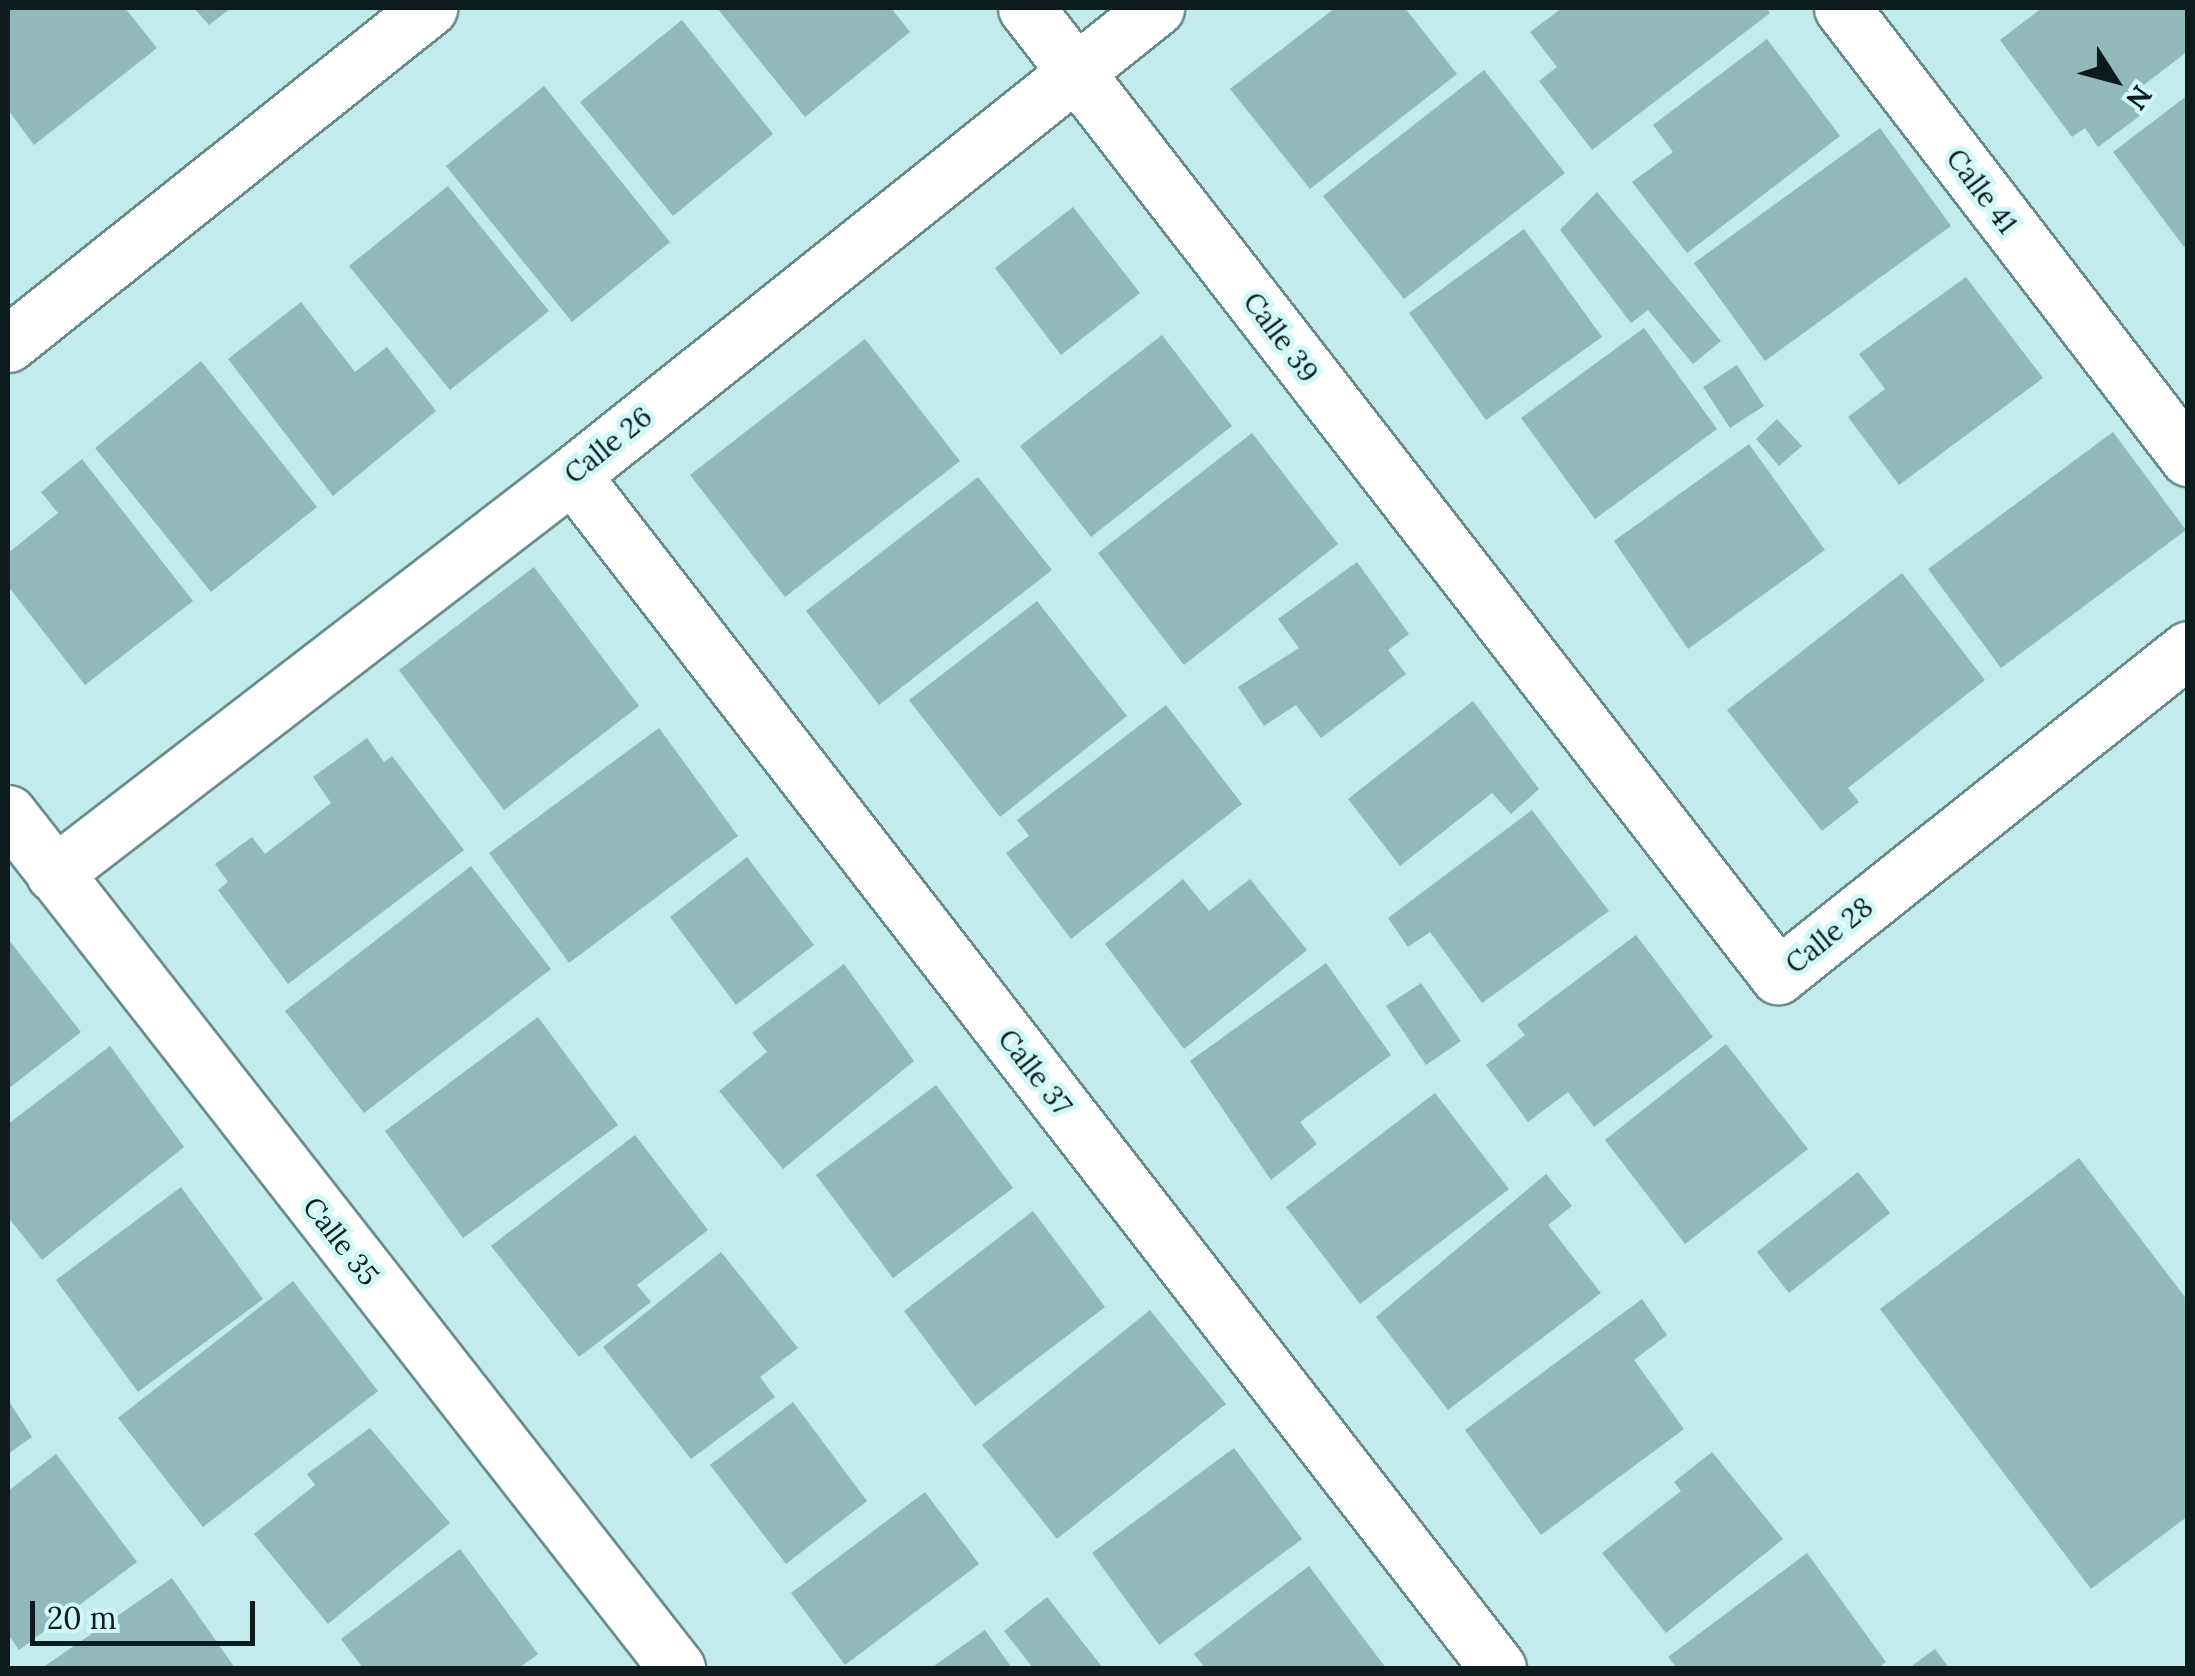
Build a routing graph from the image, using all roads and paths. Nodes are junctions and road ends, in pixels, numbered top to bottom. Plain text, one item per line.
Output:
1 (429, 8) edge
2 (1026, 8) edge
3 (1156, 8) edge
4 (1842, 8) edge
5 (1077, 70) junction
6 (8, 344) edge
7 (2188, 458) edge
8 (572, 475) junction
9 (2188, 649) edge
10 (1534, 668) joint
11 (8, 813) edge
12 (54, 874) junction
13 (677, 1668) edge
14 (1498, 1668) edge

1 - 6 street
2 - 5 street, Calle 39
3 - 5 street, Calle 26
4 - 7 street, Calle 41
5 - 8 street, Calle 26
5 - 10 street, Calle 39
8 - 12 street, Calle 26
8 - 14 street, Calle 37
9 - 10 street, Calle 28
11 - 12 street, Calle 35
12 - 13 street, Calle 35

